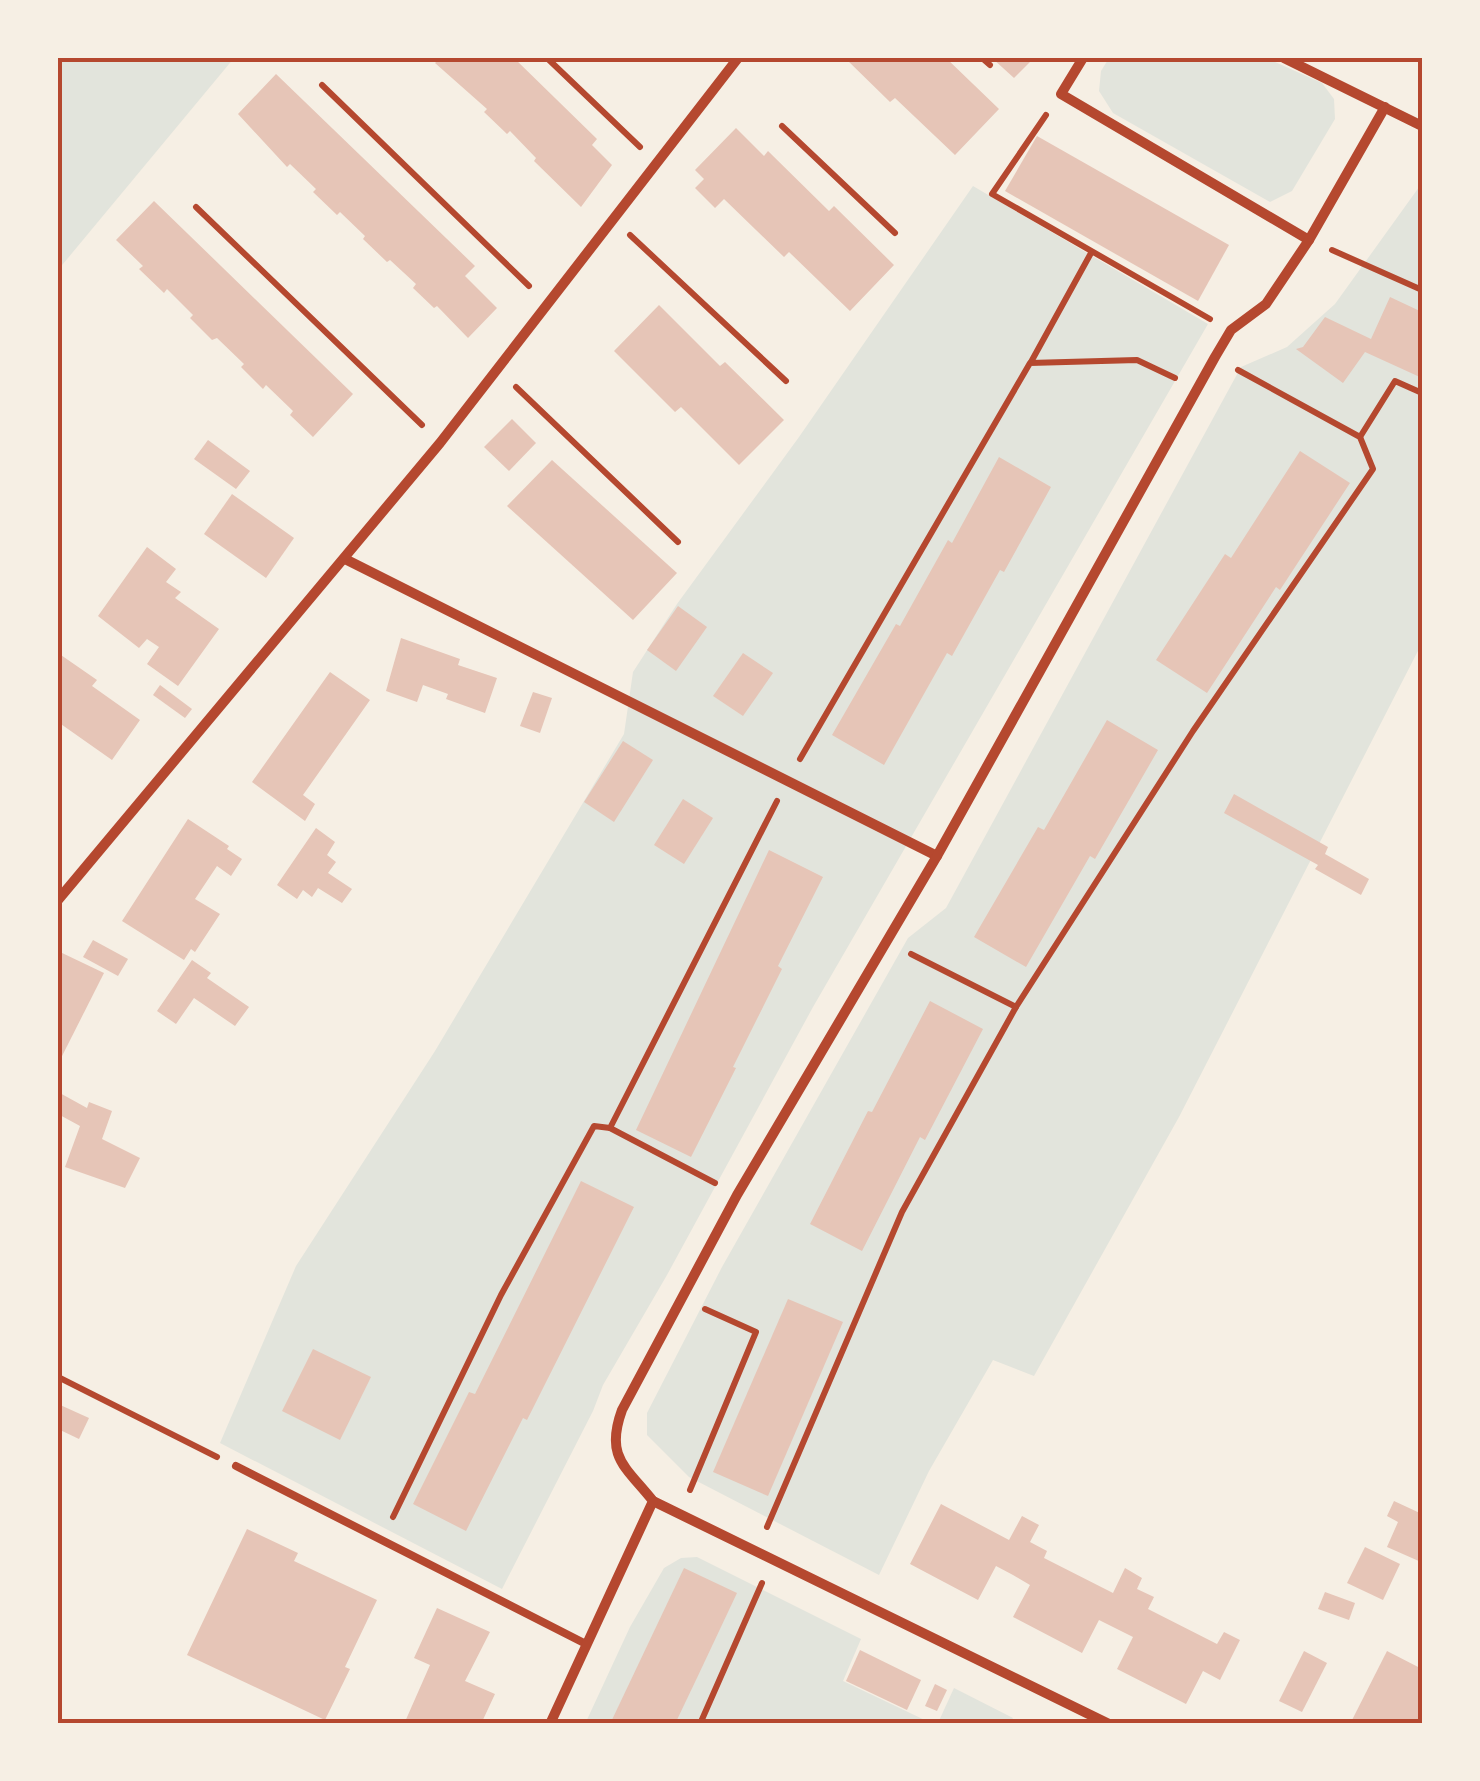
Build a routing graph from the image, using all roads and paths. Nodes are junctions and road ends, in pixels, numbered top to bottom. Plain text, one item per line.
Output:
1 (547, 58) edge
2 (738, 58) edge
3 (982, 58) edge
4 (1083, 58) edge
5 (1284, 58) edge
6 (990, 65) dead end
7 (322, 85) dead end
8 (1062, 94) junction
9 (1385, 107) junction
10 (782, 126) dead end
11 (1422, 126) edge
12 (658, 164) junction
13 (196, 207) dead end
14 (615, 221) junction
15 (896, 233) dead end
16 (1309, 240) junction
17 (1091, 253) junction
18 (1422, 290) edge
19 (549, 305) junction
20 (1231, 330) junction
21 (1215, 357) junction
22 (1030, 363) junction
23 (497, 369) junction
24 (786, 381) dead end
25 (1197, 388) junction
26 (1422, 393) edge
27 (1360, 436) junction
28 (440, 443) junction
29 (678, 542) dead end
30 (344, 558) junction
31 (788, 780) junction
32 (938, 856) junction
33 (58, 900) edge
34 (886, 941) junction
35 (1016, 1008) junction
36 (610, 1128) junction
37 (737, 1196) junction
38 (681, 1298) junction
39 (58, 1376) edge
40 (236, 1466) joint
41 (698, 1470) dead end
42 (653, 1500) junction
43 (382, 1541) junction
44 (757, 1551) junction
45 (772, 1558) junction
46 (586, 1644) junction
47 (550, 1724) edge
48 (700, 1724) edge
49 (1109, 1724) edge

1 - 12 path
2 - 12 street
3 - 6 path
4 - 8 street
5 - 9 street
7 - 19 path
8 - 16 street
8 - 17 path
9 - 11 street
9 - 16 street
10 - 15 path
12 - 14 street
13 - 28 path
14 - 19 street
14 - 24 path
16 - 18 path
16 - 20 street
17 - 20 path
17 - 22 path
19 - 23 street
20 - 21 street
21 - 25 street
21 - 27 path
22 - 25 path
22 - 31 path
23 - 28 street
23 - 29 path
25 - 32 street
26 - 27 path
27 - 35 path
28 - 30 street
30 - 31 street
30 - 33 street
31 - 32 street
31 - 36 path
32 - 34 street
34 - 35 path
34 - 37 street
35 - 44 path
36 - 37 path
36 - 43 path
37 - 38 street
38 - 41 path
38 - 42 street
39 - 40 path
40 - 43 lane
42 - 44 street
42 - 46 street
43 - 46 lane
44 - 45 street
45 - 48 path
45 - 49 street
46 - 47 street

